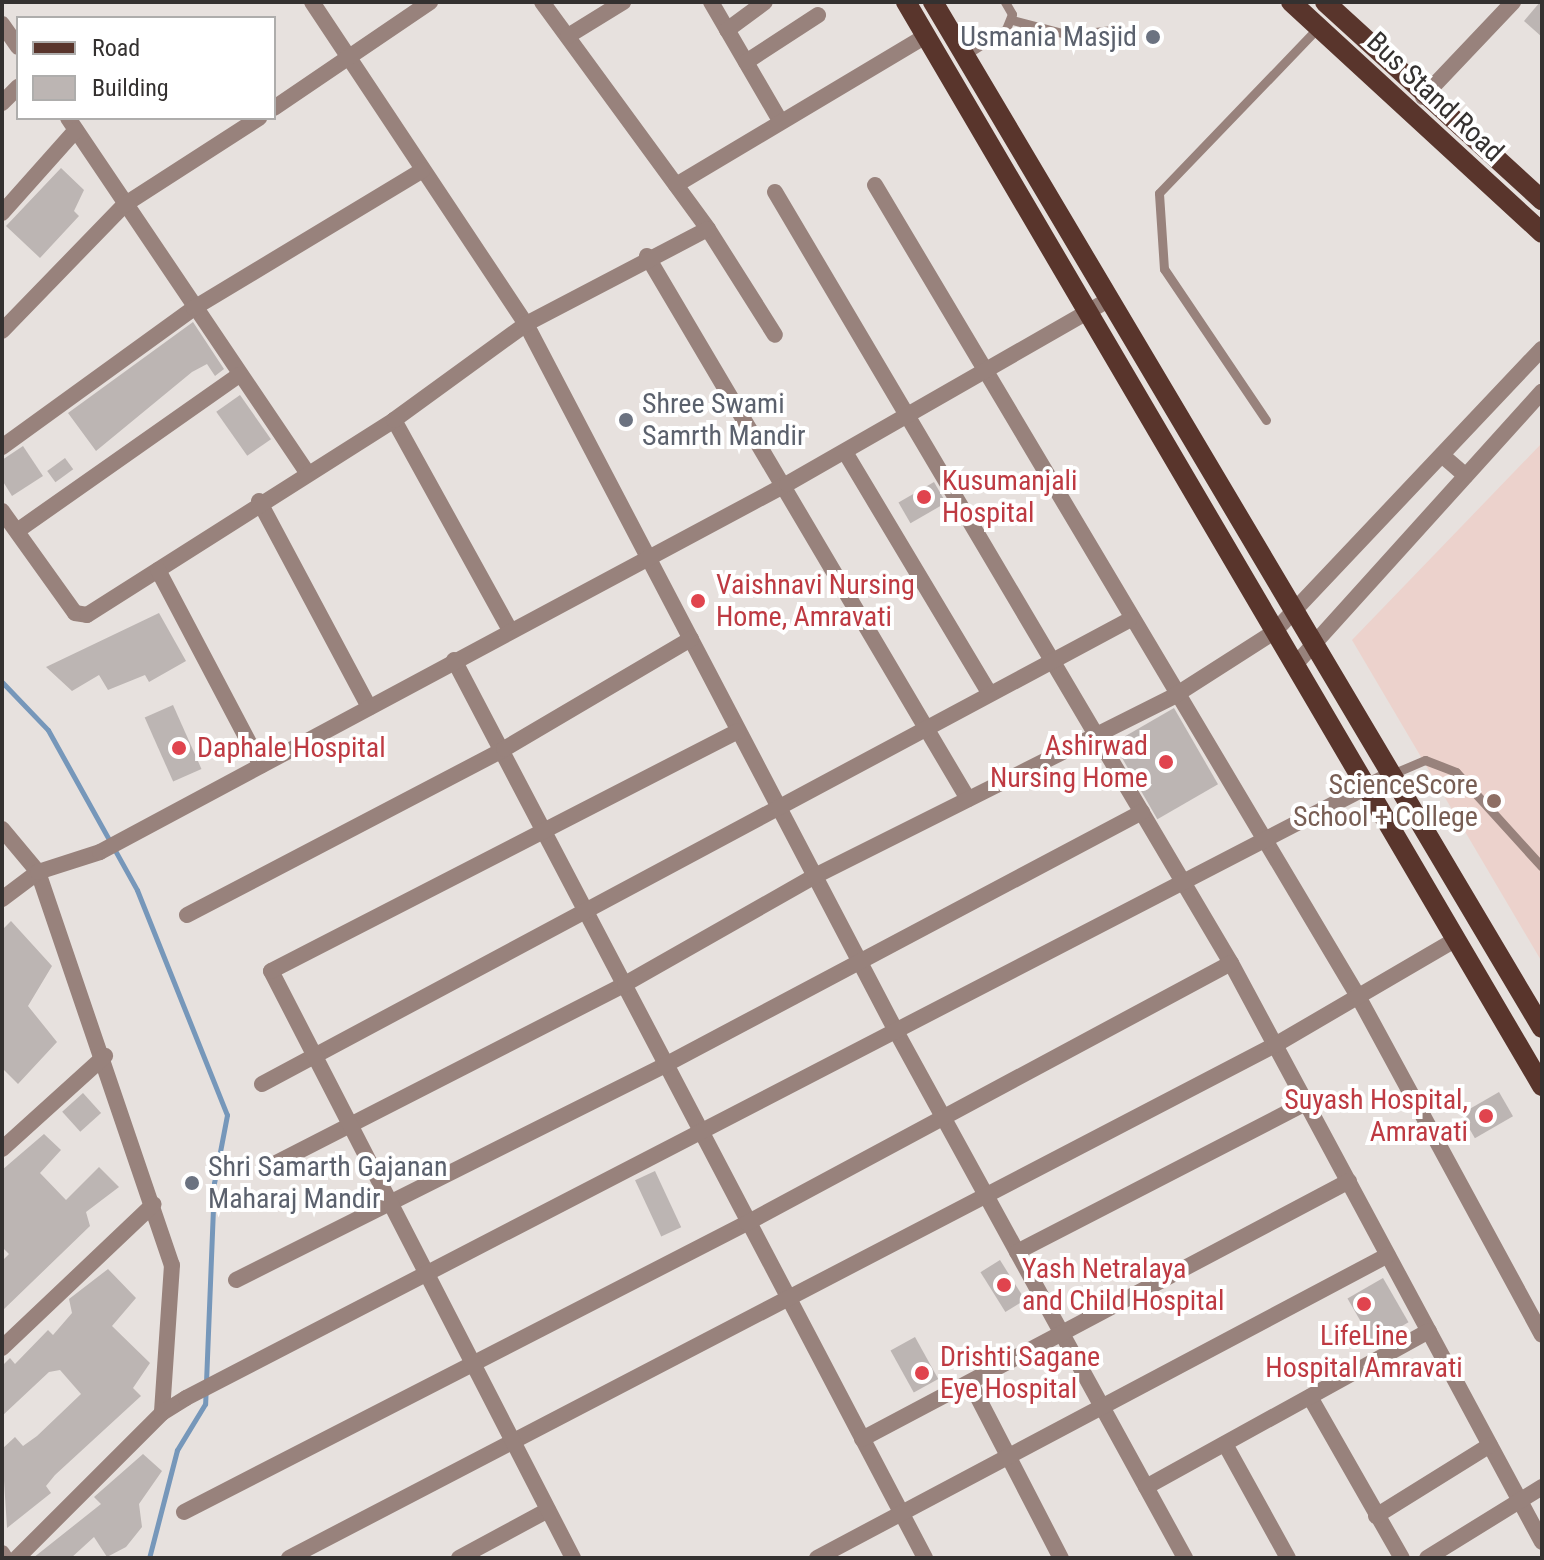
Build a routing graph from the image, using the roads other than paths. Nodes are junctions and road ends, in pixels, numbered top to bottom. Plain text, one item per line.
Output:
1 (312, 2) edge
2 (430, 2) edge
3 (542, 2) edge
4 (623, 2) edge
5 (711, 2) edge
6 (765, 2) edge
7 (906, 2) edge
8 (933, 2) edge
9 (1005, 2) edge
10 (1291, 2) edge
11 (1325, 2) edge
12 (1513, 2) edge
13 (818, 15) dead end
14 (1012, 20) junction
15 (2, 24) edge
16 (1318, 28) junction
17 (727, 30) junction
18 (1112, 30) dead end
19 (568, 36) junction
20 (926, 36) junction
21 (16, 44) edge
22 (964, 56) junction
23 (350, 59) junction
24 (746, 62) junction
25 (1423, 97) junction
26 (276, 107) edge
27 (779, 119) junction
28 (256, 120) edge
29 (72, 124) edge
30 (423, 170) junction
31 (676, 185) junction
32 (875, 185) dead end
33 (775, 192) dead end
34 (1542, 200) edge
35 (124, 205) junction
36 (2, 213) edge
37 (708, 229) junction
38 (1542, 233) edge
39 (647, 256) junction
40 (1108, 300) junction
41 (194, 308) junction
42 (1085, 314) junction
43 (526, 324) junction
44 (2, 331) edge
45 (775, 335) dead end
46 (1542, 349) edge
47 (983, 374) junction
48 (239, 375) junction
49 (1542, 392) edge
50 (907, 415) junction
51 (394, 420) junction
52 (1266, 420) dead end
53 (2, 447) edge
54 (845, 452) junction
55 (1443, 456) junction
56 (307, 472) junction
57 (1466, 476) junction
58 (787, 484) junction
59 (259, 501) junction
60 (2, 511) edge
61 (17, 531) junction
62 (648, 555) junction
63 (158, 570) junction
64 (1294, 615) junction
65 (1129, 620) junction
66 (510, 630) junction
67 (1274, 632) junction
68 (691, 639) junction
69 (1312, 648) junction
70 (1054, 657) junction
71 (454, 660) junction
72 (1294, 666) junction
73 (988, 691) junction
74 (1174, 696) junction
75 (369, 707) junction
76 (925, 725) junction
77 (738, 731) junction
78 (1098, 734) junction
79 (504, 749) junction
80 (261, 765) junction
81 (1392, 774) junction
82 (1370, 791) junction
83 (968, 799) junction
84 (777, 804) junction
85 (1142, 812) junction
86 (2, 829) edge
87 (545, 830) junction
88 (1263, 844) junction
89 (1542, 867) edge
90 (38, 872) junction
91 (815, 876) junction
92 (1184, 888) junction
93 (2, 899) edge
94 (585, 906) junction
95 (187, 915) dead end
96 (1455, 940) junction
97 (860, 962) junction
98 (1231, 963) junction
99 (625, 984) junction
100 (1359, 998) junction
101 (1542, 1028) edge
102 (897, 1033) junction
103 (1275, 1045) junction
104 (105, 1056) junction
105 (311, 1057) junction
106 (665, 1065) junction
107 (262, 1084) dead end
108 (1542, 1086) edge
109 (1306, 1103) junction
110 (943, 1116) junction
111 (348, 1126) junction
112 (701, 1138) junction
113 (2, 1149) edge
114 (272, 1165) dead end
115 (1349, 1181) junction
116 (985, 1192) junction
117 (154, 1204) junction
118 (388, 1204) junction
119 (747, 1223) junction
120 (1017, 1252) junction
121 (1388, 1255) junction
122 (427, 1278) junction
123 (236, 1280) dead end
124 (786, 1297) junction
125 (1429, 1331) junction
126 (1542, 1335) edge
127 (1064, 1337) junction
128 (2, 1348) edge
129 (470, 1361) junction
130 (971, 1384) junction
131 (1310, 1397) junction
132 (1101, 1406) junction
133 (162, 1413) junction
134 (862, 1439) junction
135 (512, 1441) junction
136 (1225, 1444) junction
137 (1490, 1445) junction
138 (1008, 1455) junction
139 (1146, 1487) junction
140 (1542, 1487) edge
141 (1519, 1500) junction
142 (548, 1510) junction
143 (184, 1512) dead end
144 (901, 1512) junction
145 (1376, 1516) junction
146 (1542, 1542) edge
147 (17, 1558) edge
148 (289, 1558) edge
149 (459, 1558) edge
150 (573, 1558) edge
151 (817, 1558) edge
152 (925, 1558) edge
153 (1061, 1558) edge
154 (1185, 1558) edge
155 (1288, 1558) edge
156 (1402, 1558) edge
157 (1427, 1558) edge

1 - 23 street
2 - 23 street
3 - 19 street
4 - 19 street
5 - 17 street
6 - 17 street
7 - 20 main road
8 - 22 main road
9 - 14 lane
10 - 16 main road, Bus Stand Road
11 - 25 main road, Bus Stand Road
12 - 25 street
13 - 24 street
14 - 18 lane
14 - 22 lane
15 - 21 street
16 - 38 main road, Bus Stand Road
16 - 52 lane
17 - 24 street
19 - 31 street
20 - 27 street
20 - 42 main road
22 - 40 main road
23 - 26 street
23 - 30 street
24 - 27 street
25 - 34 main road, Bus Stand Road
27 - 31 street
28 - 35 street
29 - 35 street
29 - 36 street
30 - 41 street
30 - 43 street
31 - 37 street
32 - 47 street
33 - 50 street
35 - 41 street
35 - 44 street
37 - 39 street
37 - 45 street
39 - 43 street
39 - 58 street
40 - 42 street
40 - 64 main road
41 - 48 street
41 - 53 street
42 - 47 street
42 - 67 main road
43 - 51 street
43 - 62 street
46 - 55 street
47 - 50 street
47 - 65 street
48 - 56 street
48 - 61 street
49 - 57 street
50 - 54 street
50 - 70 street
51 - 56 street
51 - 66 street
54 - 58 street
54 - 73 street
55 - 57 street
55 - 64 street
56 - 59 street
57 - 69 street
58 - 62 street
58 - 76 street
59 - 63 street
59 - 75 street
60 - 61 street
61 - 63 street
62 - 66 street
62 - 68 street
63 - 80 street
64 - 67 street
64 - 69 main road
65 - 70 street
65 - 74 street
66 - 71 street
67 - 72 main road
67 - 74 street
68 - 77 street
68 - 79 street
69 - 72 street
69 - 81 main road
70 - 73 street
70 - 78 street
71 - 75 street
71 - 79 street
72 - 82 main road
73 - 76 street
74 - 78 street
74 - 88 street
75 - 80 street
76 - 83 street
76 - 84 street
77 - 84 street
77 - 87 street
78 - 83 street
78 - 85 street
79 - 87 street
79 - 95 street
80 - 90 street
81 - 82 street
81 - 89 lane
81 - 101 main road
82 - 88 street
82 - 96 main road
83 - 91 street
84 - 91 street
84 - 94 street
85 - 92 street
85 - 97 street
86 - 90 street
87 - 94 street
87 - 105 street
88 - 92 street
88 - 100 street
90 - 93 street
90 - 104 street
91 - 97 street
91 - 99 street
92 - 98 street
92 - 102 street
94 - 99 street
94 - 105 street
96 - 100 street
96 - 108 main road
97 - 102 street
97 - 106 street
98 - 103 street
98 - 110 street
99 - 106 street
99 - 111 street
100 - 103 street
100 - 126 street
102 - 110 street
102 - 112 street
103 - 109 street
103 - 116 street
104 - 113 street
104 - 117 street
105 - 107 street
105 - 111 street
106 - 112 street
106 - 118 street
109 - 115 street
109 - 120 street
110 - 116 street
110 - 119 street
111 - 114 street
111 - 118 street
112 - 119 street
112 - 122 street
115 - 121 street
115 - 127 street
116 - 120 street
116 - 124 street
117 - 128 street
117 - 133 street
118 - 122 street
118 - 123 street
119 - 124 street
119 - 129 street
120 - 127 street
121 - 125 street
121 - 132 street
122 - 129 street
122 - 133 street
124 - 134 street
124 - 135 street
125 - 131 street
125 - 137 street
127 - 130 street
127 - 132 street
129 - 135 street
129 - 143 street
130 - 134 street
130 - 138 street
131 - 136 street
131 - 145 street
132 - 138 street
132 - 139 street
133 - 147 street
134 - 144 street
135 - 142 street
135 - 148 street
136 - 139 street
136 - 155 street
137 - 141 street
137 - 145 street
138 - 144 street
138 - 153 street
139 - 154 street
140 - 141 street
141 - 146 street
141 - 157 street
142 - 149 street
142 - 150 street
144 - 151 street
144 - 152 street
145 - 156 street

